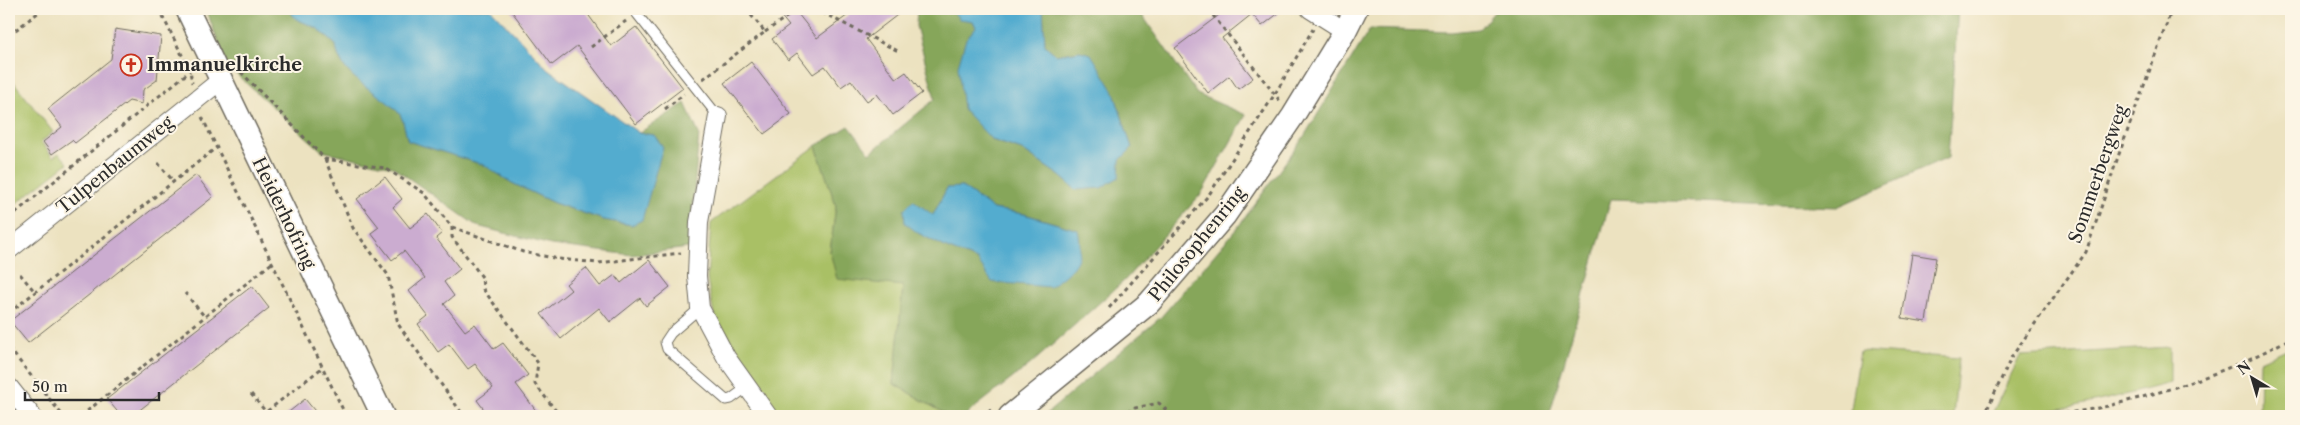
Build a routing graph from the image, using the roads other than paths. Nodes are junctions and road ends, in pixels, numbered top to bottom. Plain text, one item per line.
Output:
1 (187, 9) edge
2 (1356, 9) edge
3 (634, 11) edge
4 (1315, 12) edge
5 (1346, 30) junction
6 (221, 80) junction
7 (718, 116) joint
8 (9, 250) edge
9 (700, 308) junction
10 (9, 387) edge
11 (746, 388) junction
12 (1004, 411) edge
13 (32, 416) edge
14 (383, 416) edge
15 (768, 416) edge

1 - 6 street, Heiderhofring
2 - 5 street, Philosophenring
3 - 7 lane
4 - 5 street
5 - 12 street, Philosophenring
6 - 8 street, Tulpenbaumweg
6 - 14 street, Heiderhofring
7 - 9 street
9 - 11 street
9 - 11 lane
10 - 13 street
11 - 15 street

